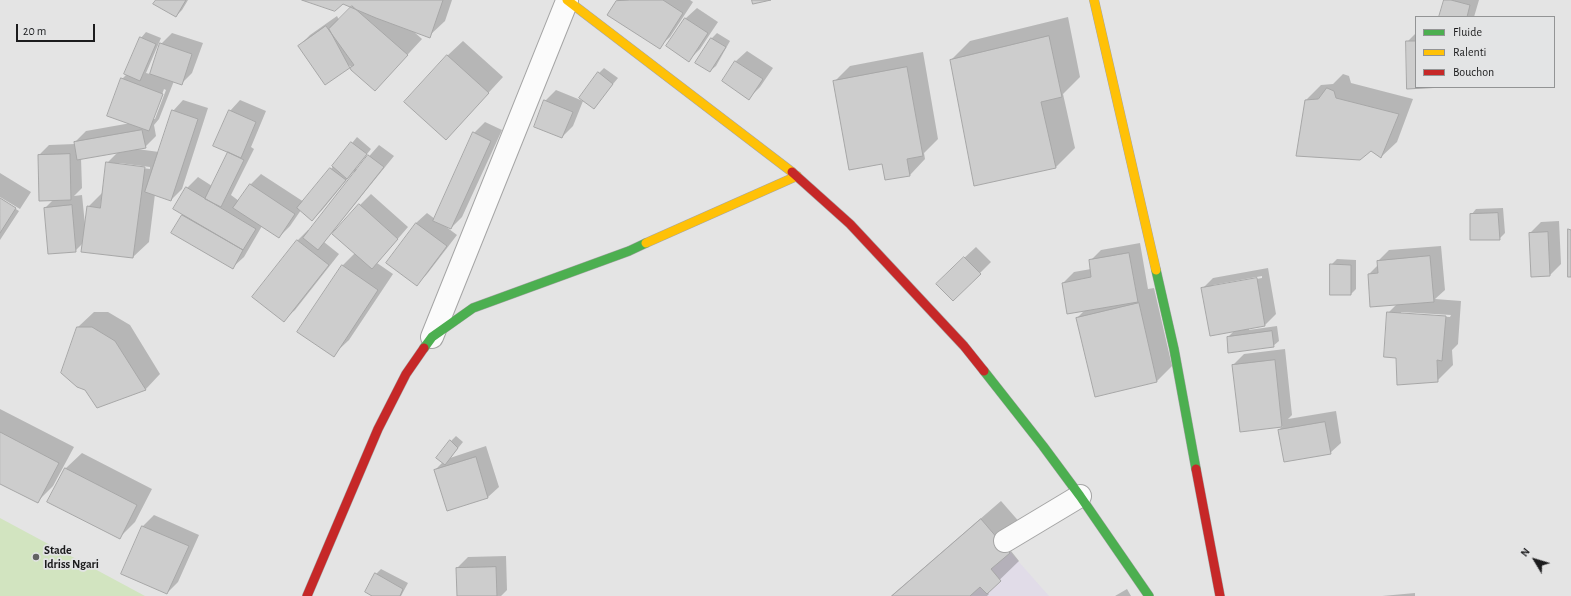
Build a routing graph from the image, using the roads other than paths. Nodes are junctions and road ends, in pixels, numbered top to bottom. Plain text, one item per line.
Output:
1 (566, 0) edge
2 (1094, 0) edge
3 (797, 176) junction
4 (432, 337) junction
5 (1080, 496) junction
6 (1005, 541) dead end
7 (308, 596) edge
8 (1150, 596) edge
9 (1220, 596) edge

1 - 3 street
1 - 4 street
2 - 9 street
3 - 4 street
3 - 5 street
4 - 7 street
5 - 6 street
5 - 8 street

